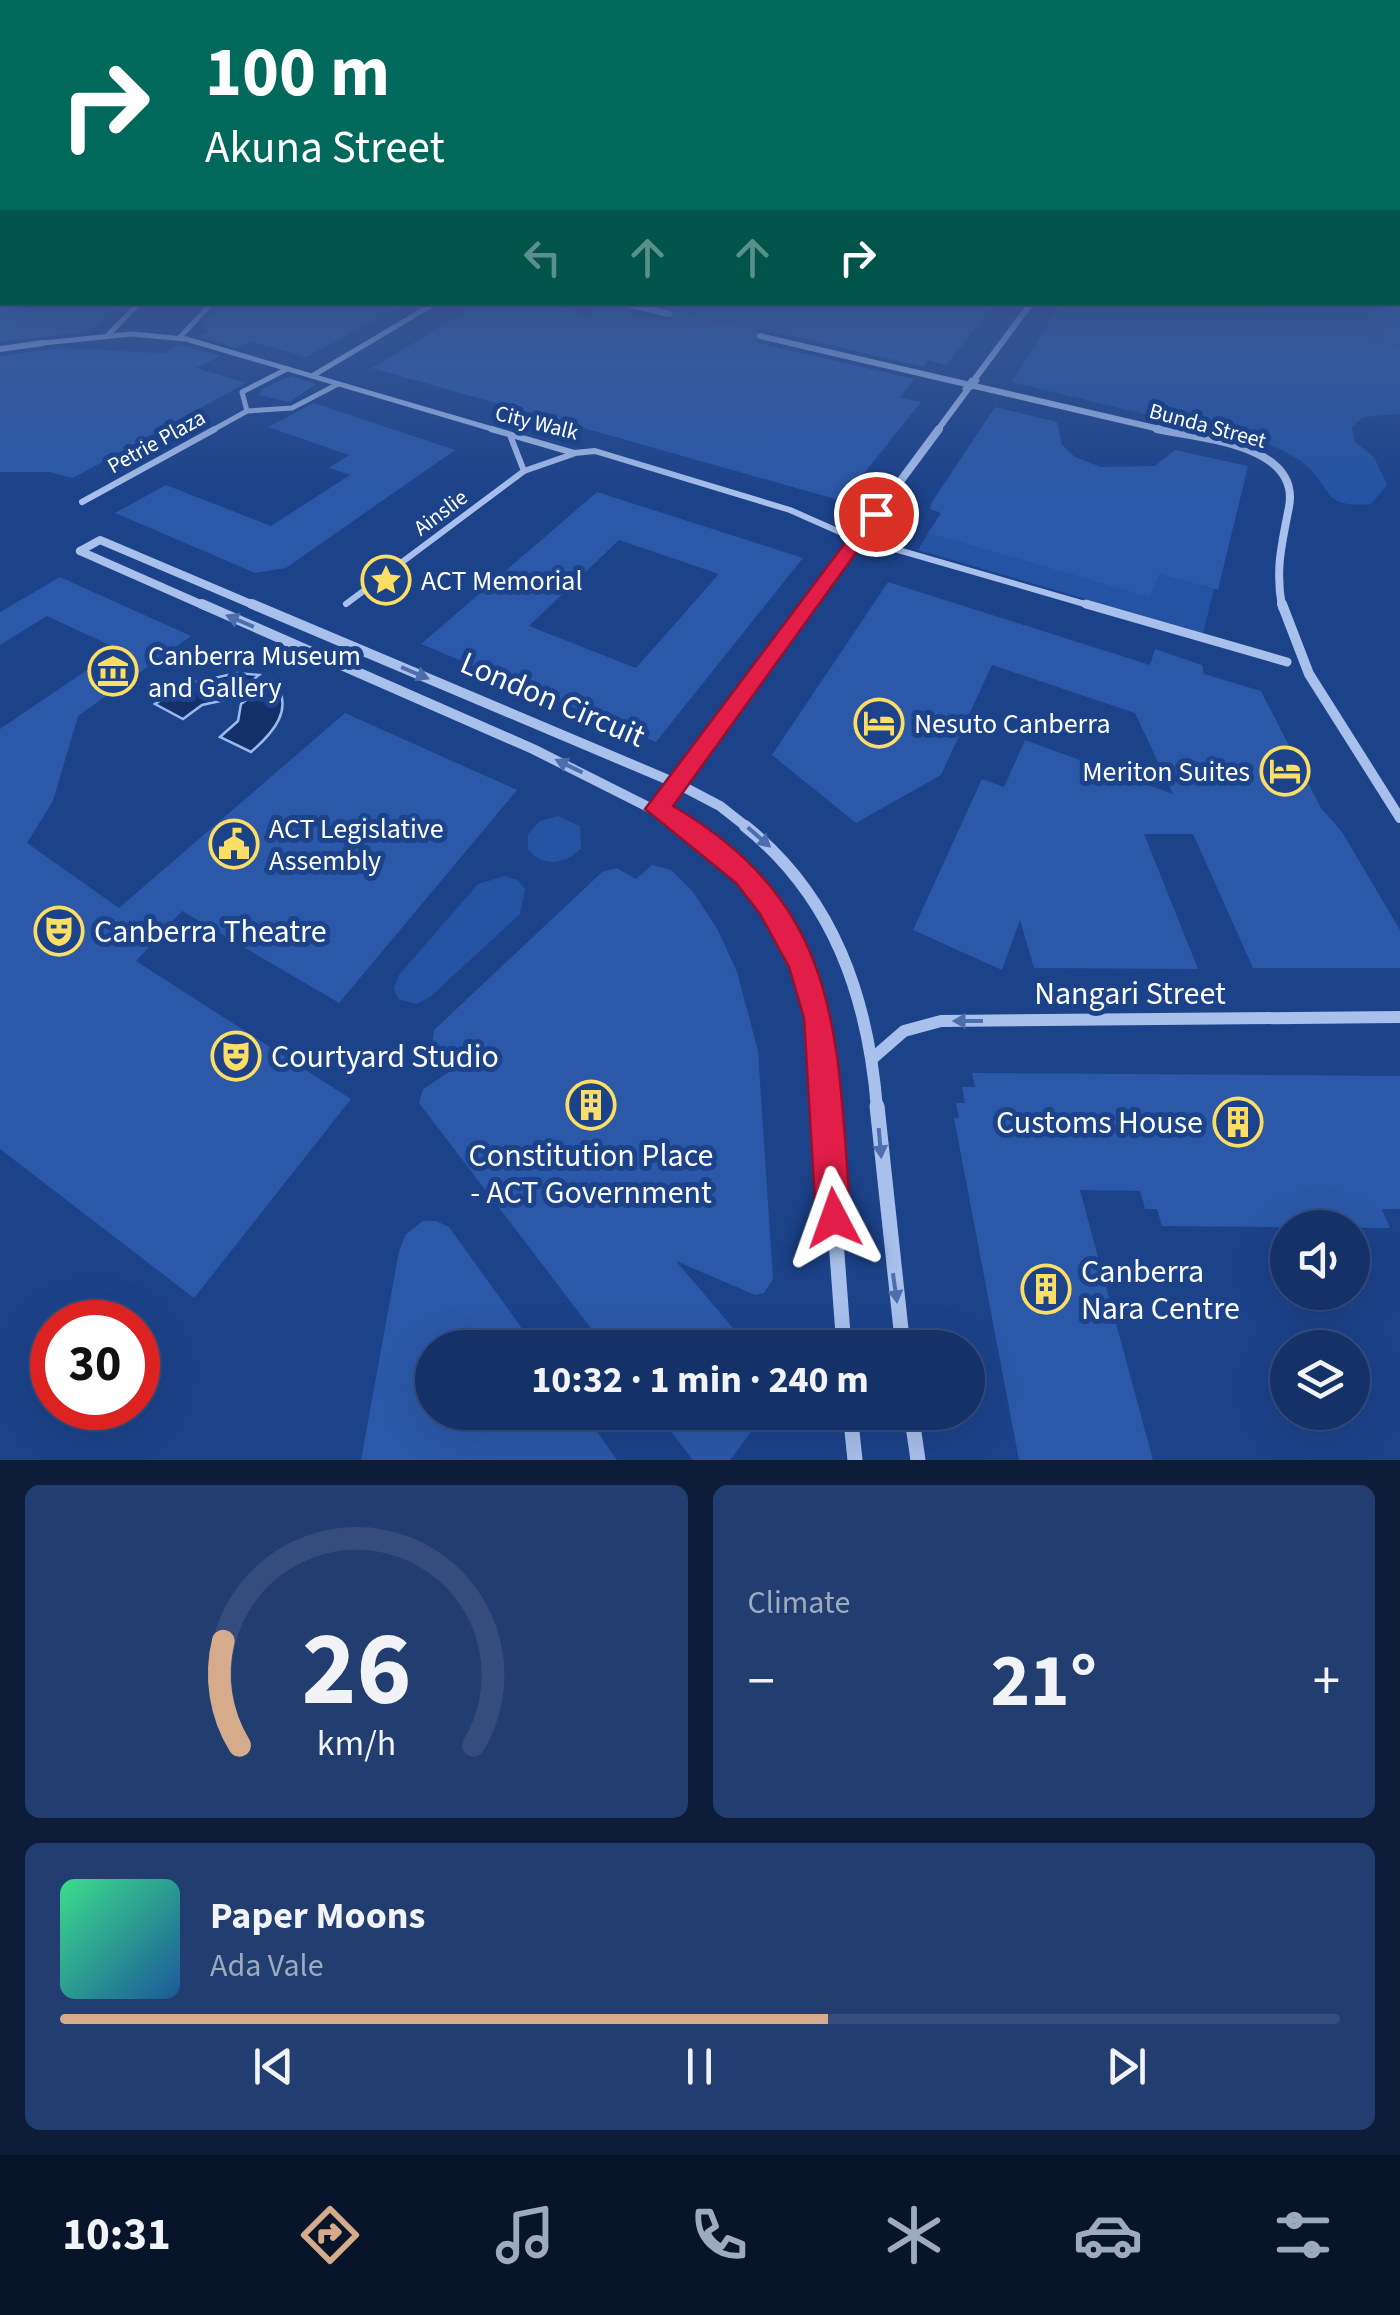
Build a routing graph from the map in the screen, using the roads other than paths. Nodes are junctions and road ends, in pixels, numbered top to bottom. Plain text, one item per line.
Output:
1 (255, 359) edge
2 (340, 359) edge
3 (860, 359) edge
4 (990, 359) edge
5 (287, 368) junction
6 (312, 376) junction
7 (338, 384) junction
8 (971, 385) junction
9 (247, 411) junction
10 (510, 435) junction
11 (574, 454) junction
12 (524, 471) junction
13 (82, 502) dead end
14 (842, 534) dead end
15 (874, 543) dead end
16 (346, 604) dead end
17 (269, 608) junction
18 (277, 637) junction
19 (365, 652) junction
20 (322, 656) junction
21 (1287, 662) dead end
22 (678, 784) junction
23 (657, 809) junction
24 (1400, 818) edge
25 (1400, 1017) edge
26 (873, 1058) junction
27 (843, 1330) edge
28 (901, 1330) edge
29 (852, 1430) edge
30 (914, 1430) edge
31 (855, 1460) edge
32 (918, 1460) edge

1 - 5 street, City Walk
2 - 6 street
3 - 8 street, Bunda Street
4 - 8 street
5 - 6 street, City Walk
5 - 9 street, Petrie Plaza
6 - 7 street, City Walk
7 - 9 street, Petrie Plaza
7 - 10 street, City Walk
8 - 22 street
8 - 24 street, Bunda Street
9 - 13 street, Petrie Plaza
10 - 11 street, City Walk
10 - 12 street
11 - 12 street, Ainslie
11 - 14 street, City Walk
12 - 16 street, Ainslie
15 - 21 street
17 - 18 street
18 -> 17 street, London Circuit
17 - 19 street, London Circuit
18 - 20 street, London Circuit
19 - 20 street, London Circuit
19 -> 22 street, London Circuit
23 -> 20 street, London Circuit
22 - 23 street
22 -> 26 street, London Circuit
23 - 27 street, London Circuit
25 -> 26 street, Nangari Street
26 -> 28 street, London Circuit
29 - 31 street
30 - 32 street

